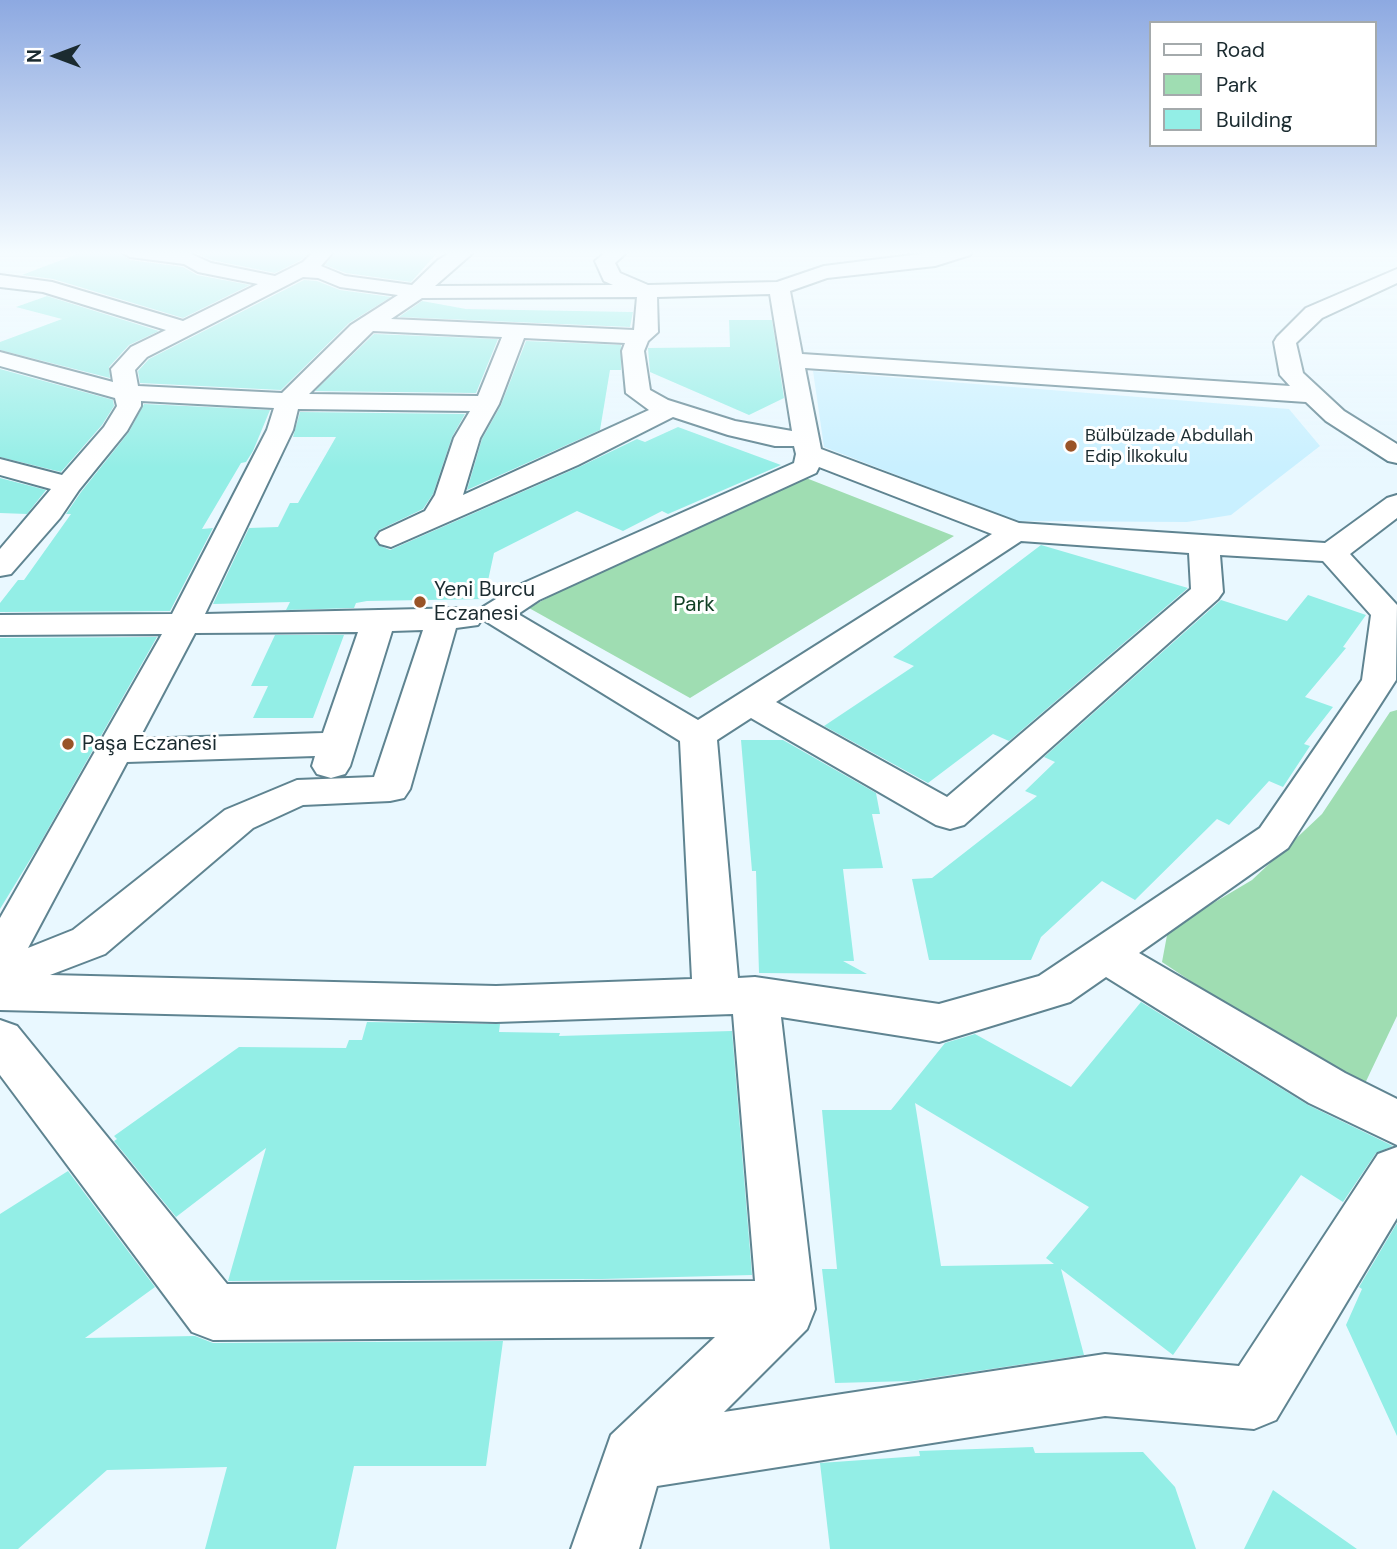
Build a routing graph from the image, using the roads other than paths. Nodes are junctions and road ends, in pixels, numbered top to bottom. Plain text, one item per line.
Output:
1 (166, 323) edge
2 (195, 323) edge
3 (647, 323) edge
4 (785, 323) edge
5 (1304, 323) edge
6 (366, 324) joint
7 (184, 329) junction
8 (515, 333) junction
9 (638, 337) junction
10 (0, 359) edge
11 (792, 360) junction
12 (125, 393) junction
13 (1313, 395) junction
14 (288, 401) junction
15 (487, 404) junction
16 (670, 409) junction
17 (808, 447) junction
18 (1397, 455) edge
19 (0, 467) edge
20 (68, 485) junction
21 (1397, 504) edge
22 (436, 517) junction
23 (1015, 532) junction
24 (391, 538) dead end
25 (1204, 544) junction
26 (1332, 553) junction
27 (0, 567) edge
28 (495, 614) junction
29 (442, 621) junction
30 (378, 622) junction
31 (184, 623) junction
32 (0, 625) edge
33 (1388, 681) edge
34 (750, 702) junction
35 (698, 736) junction
36 (338, 744) junction
37 (115, 751) junction
38 (323, 792) junction
39 (0, 951) edge
40 (1106, 955) junction
41 (0, 977) edge
42 (0, 992) edge
43 (735, 996) junction
44 (0, 1039) edge
45 (1397, 1123) edge
46 (1397, 1170) edge
47 (786, 1309) junction
48 (634, 1458) junction
49 (605, 1549) edge

1 - 7 street
2 - 7 street
3 - 9 street
4 - 11 street
5 - 13 street
6 - 8 street
6 - 14 street
7 - 12 street
8 - 9 street
8 - 15 street
9 - 16 street
10 - 12 street
11 - 13 street
11 - 17 street
12 - 14 street
12 - 20 street
13 - 18 street
14 - 15 street
14 - 31 street
15 - 22 street
16 - 17 street
16 - 22 street
17 - 23 street
17 - 28 street
19 - 20 street
20 - 27 street
21 - 26 street
22 - 24 street
23 - 25 street
23 - 34 street
25 - 26 street
25 - 34 street
26 - 33 street
28 - 29 street
28 - 35 street
29 - 30 street
29 - 38 street
30 - 31 street
30 - 36 street
31 - 32 street
31 - 37 street
33 - 40 street
34 - 35 street
35 - 43 street
36 - 37 street
36 - 38 street
37 - 39 street
38 - 41 street
40 - 43 street
40 - 45 street
42 - 43 street
43 - 47 street
44 - 47 street
46 - 48 street
47 - 48 street
48 - 49 street

